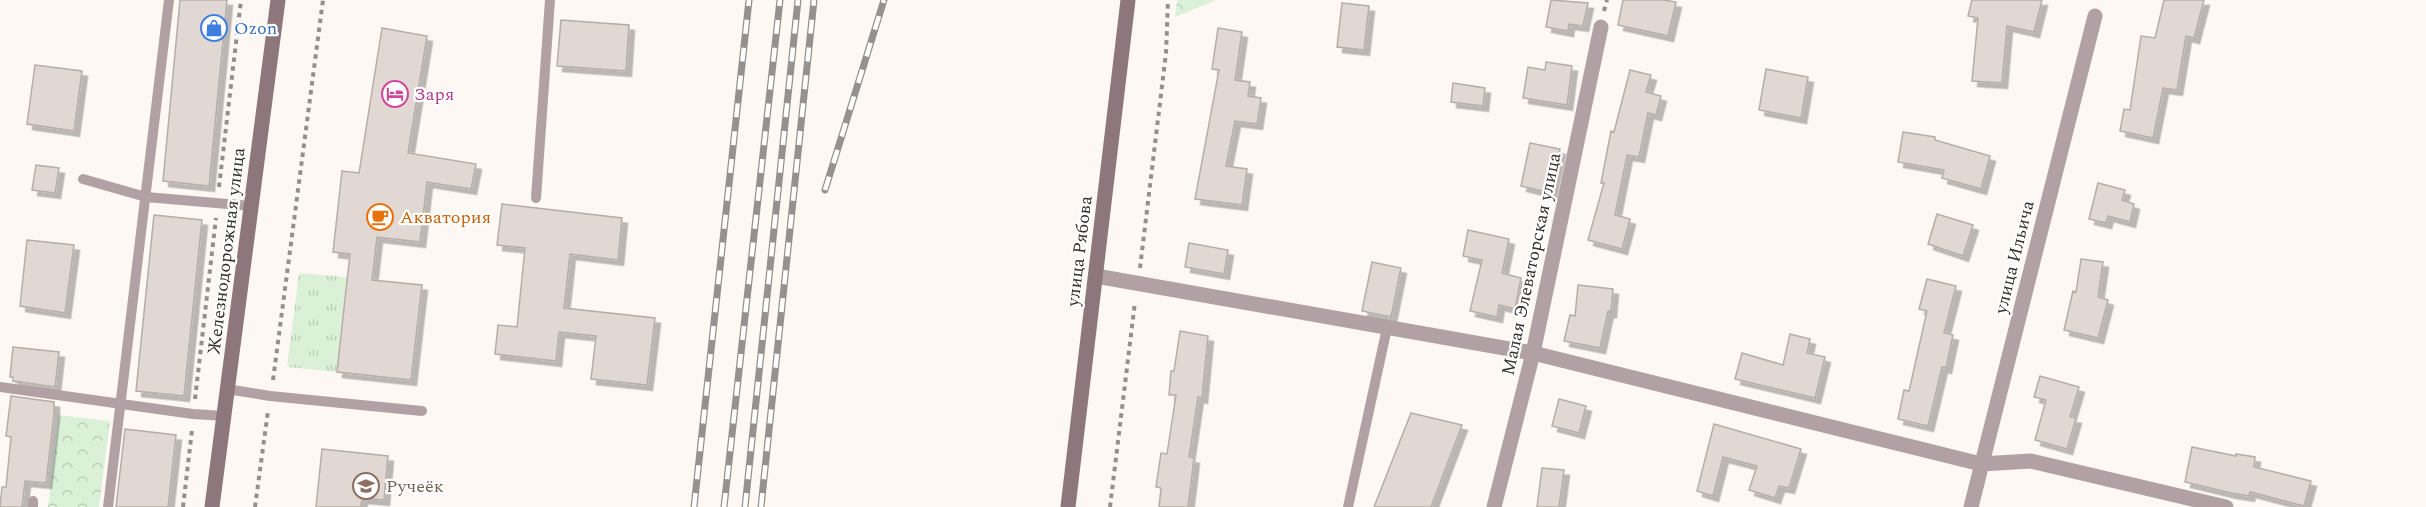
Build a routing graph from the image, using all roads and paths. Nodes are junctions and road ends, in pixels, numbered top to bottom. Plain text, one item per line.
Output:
1 (170, 0) edge
2 (241, 0) edge
3 (278, 0) edge
4 (323, 0) edge
5 (550, 0) edge
6 (1128, 0) edge
7 (1168, 0) edge
8 (2095, 16) dead end
9 (1601, 27) dead end
10 (83, 178) dead end
11 (146, 197) junction
12 (536, 198) dead end
13 (218, 202) junction
14 (251, 206) junction
15 (1096, 276) junction
16 (1138, 284) junction
17 (1387, 328) junction
18 (1533, 353) junction
19 (0, 387) edge
20 (227, 389) junction
21 (270, 396) junction
22 (122, 404) junction
23 (422, 411) dead end
24 (193, 414) junction
25 (224, 416) junction
26 (1981, 464) junction
27 (108, 507) edge
28 (183, 507) edge
29 (212, 507) edge
30 (255, 507) edge
31 (1068, 507) edge
32 (1110, 507) edge
33 (1348, 507) edge
34 (1494, 507) edge
35 (1971, 507) edge
36 (2226, 507) edge

1 - 11 lane
2 - 13 path
3 - 14 street, Железнодорожная улица
4 - 21 path
5 - 12 lane
6 - 15 street, улица Рябова
7 - 16 path
8 - 26 street, улица Ильича
9 - 18 street, Малая Элеваторская улица
10 - 11 lane
11 - 13 lane
11 - 22 lane
13 - 14 lane
13 - 24 path
14 - 20 street, Железнодорожная улица
15 - 16 street
15 - 31 street, улица Рябова
16 - 17 street
16 - 32 path
17 - 18 street
17 - 33 lane
18 - 26 street
18 - 34 street, Малая Элеваторская улица
19 - 22 lane
20 - 21 lane
20 - 25 street, Железнодорожная улица
21 - 23 lane
21 - 30 path
22 - 24 lane
22 - 27 lane
24 - 25 lane
24 - 28 path
25 - 29 street, Железнодорожная улица
26 - 35 street, улица Ильича
26 - 36 street

